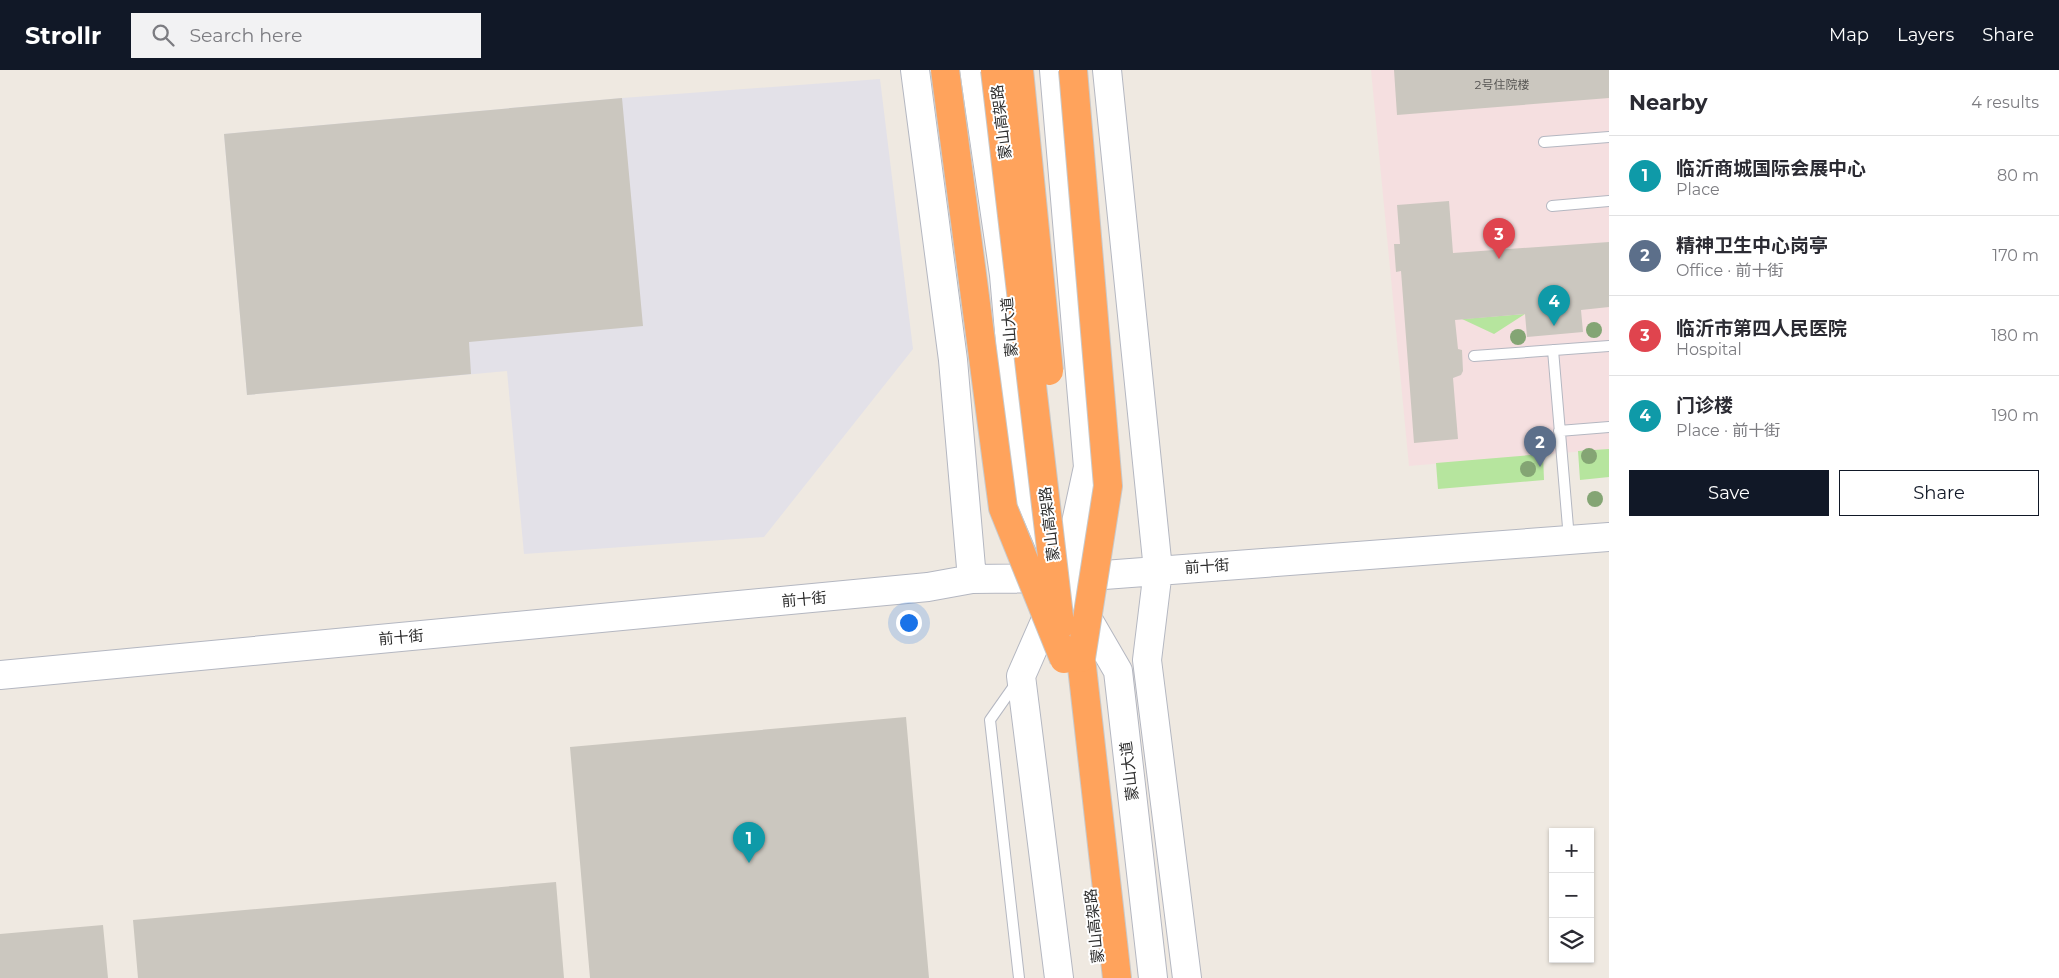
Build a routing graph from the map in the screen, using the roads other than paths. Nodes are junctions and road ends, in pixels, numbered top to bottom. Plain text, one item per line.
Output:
1 (915, 70) edge
2 (946, 70) edge
3 (974, 70) edge
4 (995, 70) edge
5 (1019, 70) edge
6 (1054, 70) edge
7 (1072, 70) edge
8 (1107, 70) edge
9 (1609, 137) edge
10 (1544, 142) dead end
11 (1609, 201) edge
12 (1552, 206) dead end
13 (1004, 275) junction
14 (1609, 346) edge
15 (1553, 350) junction
16 (1474, 356) dead end
17 (960, 425) junction
18 (1609, 427) edge
19 (1559, 431) junction
20 (1609, 537) edge
21 (1569, 540) junction
22 (1158, 570) junction
23 (1064, 578) junction
24 (972, 579) junction
25 (1073, 659) junction
26 (0, 675) edge
27 (1021, 676) junction
28 (1019, 978) edge
29 (1059, 978) edge
30 (1100, 978) edge
31 (1117, 978) edge
32 (1153, 978) edge
33 (1187, 978) edge

1 - 17 main road
2 - 25 highway, bridge
3 - 13 main road, 蒙山大道
4 - 25 highway, 蒙山高架路, bridge
5 - 25 highway, 蒙山高架路, bridge
6 - 23 main road
7 - 25 highway, bridge
8 - 22 main road
9 - 10 lane
11 - 12 lane
13 - 17 main road
13 - 23 main road, 蒙山大道
14 - 15 lane
15 - 16 lane
15 - 19 lane
17 - 24 main road
18 - 19 lane
19 - 21 lane
20 - 21 main road, 前十街
21 - 22 main road, 前十街
22 - 23 main road, 前十街
22 - 33 main road
23 - 24 main road, 前十街
23 - 27 main road
23 - 32 main road, 蒙山大道
24 - 26 main road, 前十街
25 - 30 highway, 蒙山高架路
25 - 31 highway, 蒙山高架路
27 - 28 lane
27 - 29 main road

